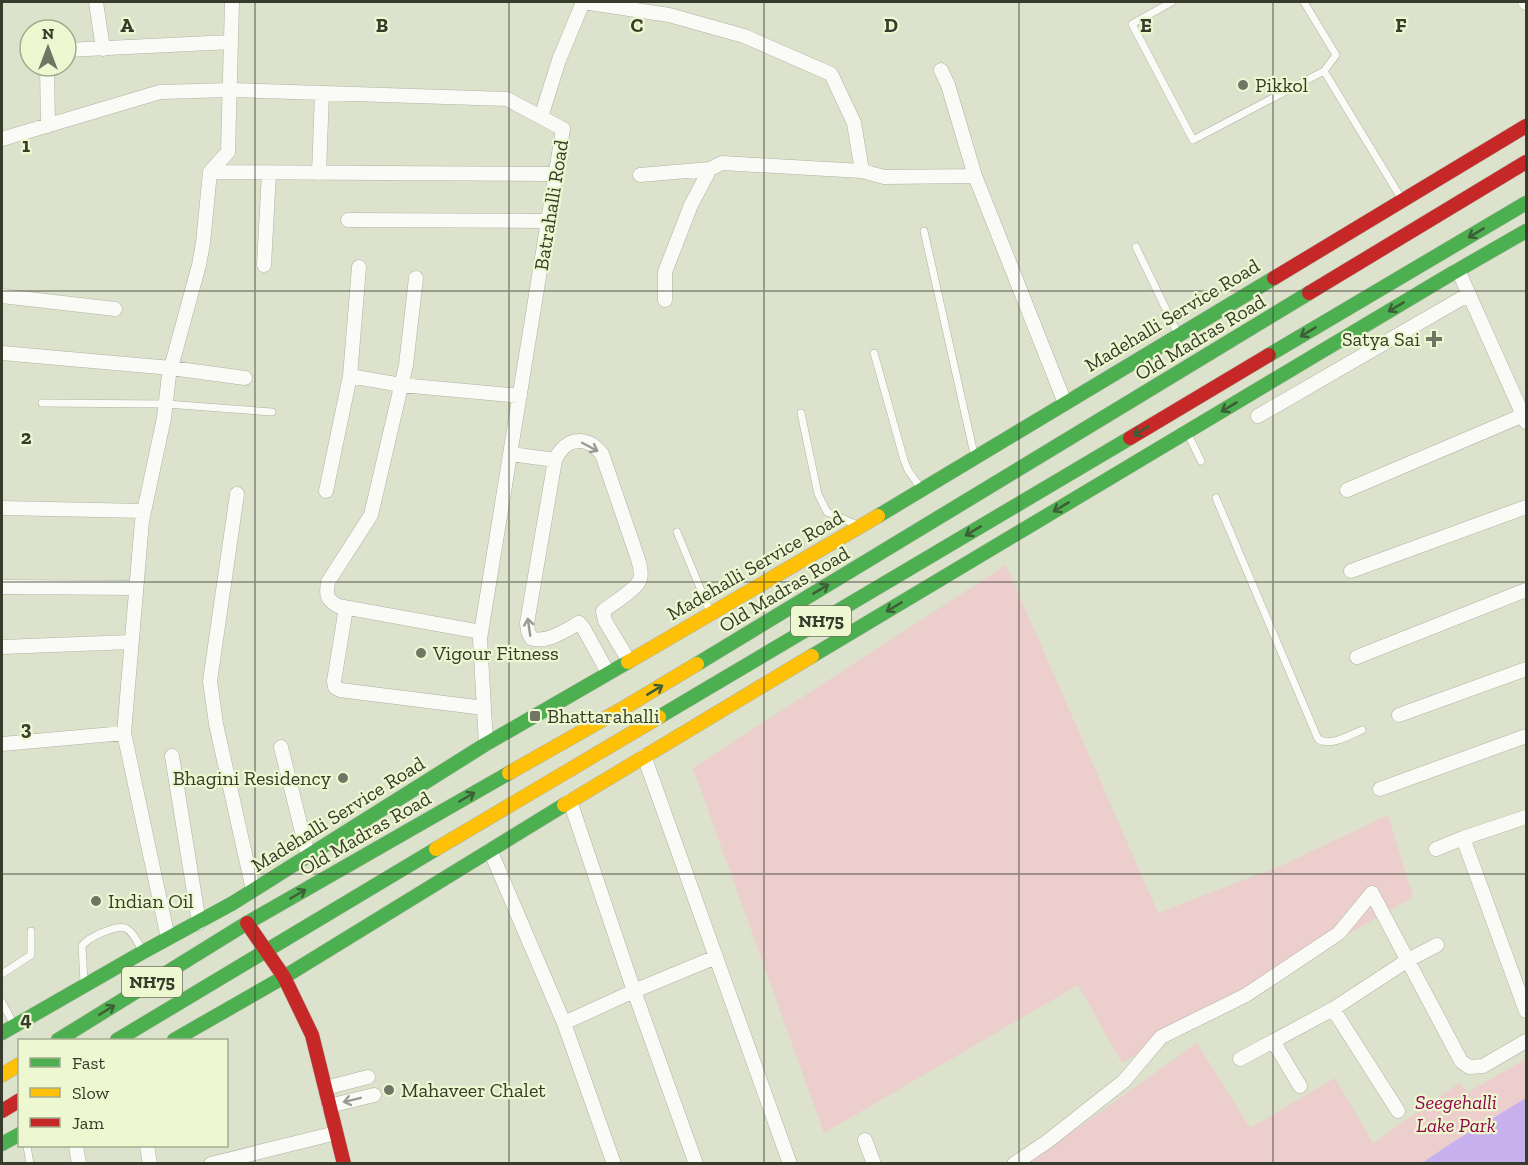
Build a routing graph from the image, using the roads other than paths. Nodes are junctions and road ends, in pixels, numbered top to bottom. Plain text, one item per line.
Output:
1 (96, 2) edge
2 (232, 2) edge
3 (583, 2) edge
4 (1172, 2) edge
5 (1304, 2) edge
6 (231, 42) junction
7 (103, 49) junction
8 (78, 50) edge
9 (941, 70) dead end
10 (1324, 71) junction
11 (47, 78) edge
12 (230, 90) junction
13 (322, 93) junction
14 (541, 117) junction
15 (48, 126) junction
16 (1527, 126) edge
17 (2, 140) edge
18 (1527, 162) edge
19 (710, 169) junction
20 (862, 171) junction
21 (210, 172) junction
22 (269, 173) junction
23 (319, 173) junction
24 (556, 174) junction
25 (640, 175) dead end
26 (975, 176) junction
27 (1402, 200) junction
28 (1527, 203) edge
29 (348, 220) dead end
30 (548, 221) junction
31 (924, 231) dead end
32 (1527, 231) edge
33 (1136, 247) dead end
34 (264, 265) dead end
35 (359, 267) dead end
36 (1458, 270) junction
37 (416, 278) dead end
38 (1469, 294) junction
39 (2, 296) edge
40 (665, 300) dead end
41 (116, 309) dead end
42 (1178, 335) junction
43 (2, 353) edge
44 (874, 353) dead end
45 (171, 368) junction
46 (350, 376) junction
47 (245, 378) dead end
48 (401, 385) junction
49 (520, 396) junction
50 (1065, 403) junction
51 (42, 404) dead end
52 (166, 404) junction
53 (272, 412) dead end
54 (801, 413) dead end
55 (1258, 416) dead end
56 (1525, 418) edge
57 (1187, 432) junction
58 (511, 454) junction
59 (975, 458) junction
60 (555, 460) junction
61 (1201, 461) dead end
62 (921, 489) junction
63 (1347, 490) dead end
64 (326, 491) dead end
65 (237, 494) dead end
66 (1216, 498) dead end
67 (1527, 507) edge
68 (2, 508) edge
69 (144, 511) junction
70 (860, 526) junction
71 (677, 532) dead end
72 (1352, 571) dead end
73 (2, 587) edge
74 (136, 588) junction
75 (1527, 590) edge
76 (346, 608) junction
77 (603, 611) junction
78 (711, 614) junction
79 (579, 623) junction
80 (481, 632) junction
81 (131, 642) junction
82 (2, 647) edge
83 (1358, 657) dead end
84 (628, 662) junction
85 (1527, 669) edge
86 (608, 674) junction
87 (484, 708) junction
88 (1400, 715) dead end
89 (1362, 730) dead end
90 (124, 733) junction
91 (1527, 736) edge
92 (2, 744) edge
93 (486, 744) junction
94 (281, 747) dead end
95 (172, 756) dead end
96 (644, 756) junction
97 (1380, 789) dead end
98 (570, 801) junction
99 (1527, 817) edge
100 (1463, 838) junction
101 (1436, 849) dead end
102 (490, 850) junction
103 (308, 856) junction
104 (253, 890) junction
105 (199, 922) junction
106 (247, 923) junction
107 (31, 931) dead end
108 (168, 938) junction
109 (1437, 945) dead end
110 (265, 951) junction
111 (143, 952) junction
112 (716, 957) junction
113 (1408, 960) junction
114 (2, 974) edge
115 (284, 977) junction
116 (85, 985) junction
117 (634, 991) junction
118 (2, 1002) edge
119 (1333, 1009) junction
120 (1527, 1011) edge
121 (564, 1023) junction
122 (14, 1025) junction
123 (2, 1033) edge
124 (61, 1039) edge
125 (120, 1039) edge
126 (177, 1039) edge
127 (1273, 1041) junction
128 (1527, 1041) edge
129 (1240, 1059) dead end
130 (18, 1065) edge
131 (2, 1075) edge
132 (368, 1077) dead end
133 (1300, 1086) dead end
134 (325, 1088) junction
135 (374, 1095) dead end
136 (18, 1101) edge
137 (329, 1106) junction
138 (2, 1111) edge
139 (1398, 1111) dead end
140 (336, 1133) junction
141 (18, 1135) edge
142 (865, 1140) dead end
143 (2, 1144) edge
144 (27, 1147) edge
145 (76, 1147) edge
146 (147, 1147) edge
147 (30, 1164) edge
148 (79, 1164) edge
149 (150, 1164) edge
150 (211, 1164) edge
151 (344, 1164) edge
152 (614, 1164) edge
153 (696, 1164) edge
154 (790, 1164) edge
155 (874, 1164) edge
156 (1014, 1164) edge

1 - 7 street
2 - 6 street
3 - 14 street
3 - 20 street
4 - 10 lane
5 - 10 lane
6 - 7 street
6 - 12 street
7 - 8 street
9 - 26 street
10 - 27 lane
11 - 15 street
12 - 13 street, Batrahalli Road
12 - 15 street, Batrahalli Road
12 - 21 street
13 - 14 street, Batrahalli Road
13 - 23 street
14 - 24 street, Batrahalli Road
15 - 17 street, Batrahalli Road
16 - 27 main road, Madehalli Service Road
106 -> 18 main road, Old Madras Road / NH75
19 - 20 street
19 - 25 street
19 - 40 street
20 - 26 street
21 - 22 street
21 - 45 street
22 - 23 street
22 - 34 street
23 - 24 street
24 - 30 street, Batrahalli Road
26 - 50 street
27 - 42 main road, Madehalli Service Road
28 -> 110 main road, NH75
29 - 30 street
30 - 49 street, Batrahalli Road
31 - 59 lane
32 - 36 main road
33 - 42 lane
35 - 46 street
36 - 38 street
36 -> 57 main road
37 - 48 street
38 - 55 street
38 - 56 street
39 - 41 street
42 - 50 main road, Madehalli Service Road
43 - 45 street
44 - 62 lane
45 - 47 street
45 - 52 street
46 - 48 street
46 - 64 street
48 - 49 street
48 - 76 street
49 - 58 street, Batrahalli Road
50 - 59 main road, Madehalli Service Road
51 - 52 lane
52 - 53 lane
52 - 69 street
54 - 70 lane
56 - 63 street
57 - 61 lane
57 -> 96 main road
58 - 60 street
58 - 80 street, Batrahalli Road
59 - 62 main road, Madehalli Service Road
60 -> 77 street
79 -> 60 street
62 - 70 main road, Madehalli Service Road
65 - 104 street
66 - 89 lane
67 - 72 street
68 - 69 street
69 - 74 street
70 - 78 main road, Madehalli Service Road
71 - 78 lane
73 - 74 street
74 - 81 street
75 - 83 street
76 - 80 street
76 - 87 street
77 - 79 street
77 - 84 street
78 - 84 main road, Madehalli Service Road
79 - 86 street
80 - 87 street, Batrahalli Road
81 - 82 street
81 - 90 street
84 - 86 main road, Madehalli Service Road
85 - 88 street
86 - 93 main road, Madehalli Service Road
87 - 93 street, Batrahalli Road
90 - 92 street
90 - 108 street
91 - 97 street
93 - 103 main road, Madehalli Service Road
94 - 103 street
95 - 105 street
96 - 98 main road
96 - 112 street
98 - 102 main road
98 - 117 street
99 - 100 street
100 - 101 street
100 - 120 street
102 - 115 main road
102 - 121 street
103 - 104 main road, Madehalli Service Road
104 - 105 main road, Madehalli Service Road
105 - 108 main road, Madehalli Service Road
106 - 110 main road
124 -> 106 main road, Old Madras Road / NH75
107 - 114 lane
108 - 111 main road, Madehalli Service Road
109 - 113 street
110 - 115 main road
110 - 125 main road, NH75
111 - 116 main road, Madehalli Service Road
111 - 116 lane
112 - 117 street
112 - 154 street
113 - 119 street
113 - 128 street
113 - 156 street
115 - 126 main road
115 - 134 main road
116 - 122 main road, Madehalli Service Road
117 - 121 street
117 - 153 street
118 - 122 lane
119 - 127 street
119 - 139 street
121 - 152 street
122 - 123 main road, Madehalli Service Road
127 - 129 street
127 - 133 street
130 - 131 main road
132 - 134 street
134 - 137 main road
135 -> 137 street
136 - 138 main road
137 - 140 main road
140 - 150 street
140 - 151 main road
141 - 143 main road
142 - 155 street
144 - 147 lane
145 - 148 street
146 - 149 street

